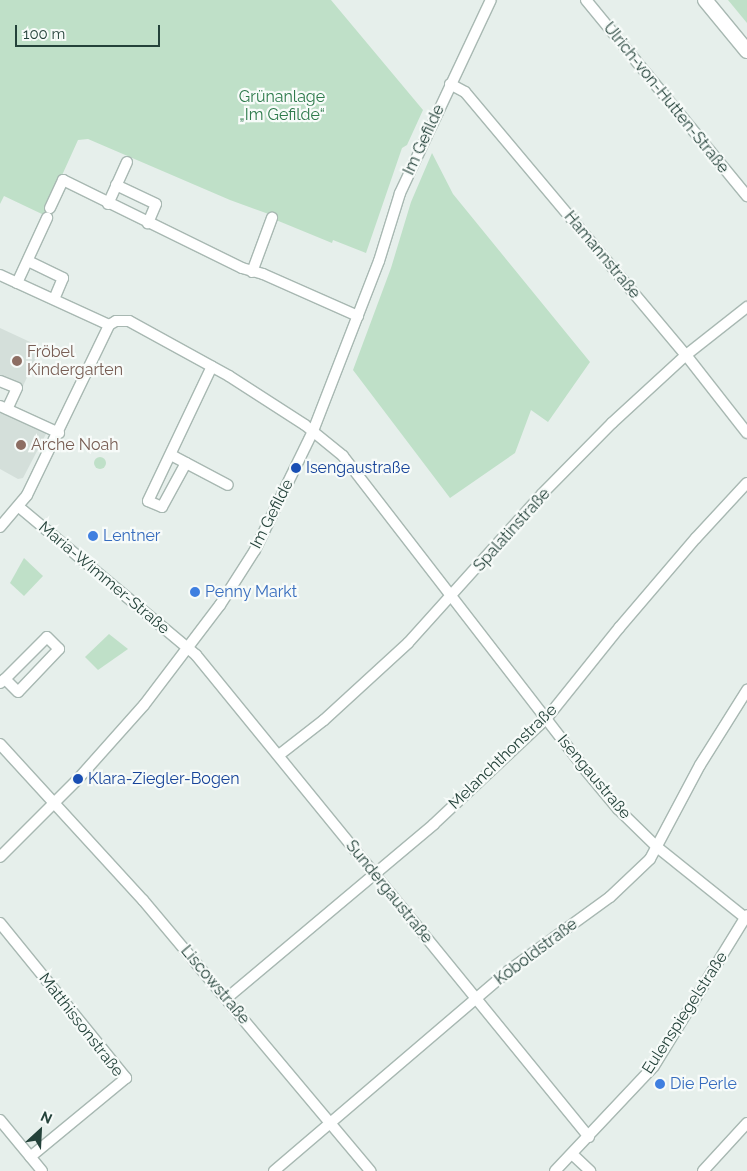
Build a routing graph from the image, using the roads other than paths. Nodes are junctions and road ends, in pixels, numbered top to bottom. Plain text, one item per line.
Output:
1 (491, 0) edge
2 (586, 0) edge
3 (705, 0) edge
4 (747, 51) edge
5 (450, 84) junction
6 (127, 162) dead end
7 (116, 186) junction
8 (747, 196) edge
9 (108, 204) junction
10 (272, 218) dead end
11 (148, 223) junction
12 (28, 261) junction
13 (252, 272) junction
14 (0, 275) edge
15 (18, 283) junction
16 (54, 298) junction
17 (747, 307) edge
18 (358, 316) junction
19 (109, 325) junction
20 (686, 355) junction
21 (212, 366) junction
22 (0, 380) edge
23 (3, 408) edge
24 (313, 432) junction
25 (59, 433) junction
26 (747, 434) edge
27 (171, 455) junction
28 (186, 463) junction
29 (747, 483) edge
30 (228, 485) dead end
31 (19, 507) junction
32 (0, 527) edge
33 (452, 596) junction
34 (188, 648) junction
35 (2, 681) edge
36 (747, 690) edge
37 (546, 719) junction
38 (0, 744) edge
39 (279, 755) junction
40 (55, 802) junction
41 (657, 847) junction
42 (0, 857) edge
43 (376, 874) junction
44 (746, 917) edge
45 (0, 923) edge
46 (227, 998) junction
47 (475, 998) junction
48 (0, 1120) edge
49 (331, 1122) junction
50 (747, 1123) edge
51 (589, 1137) junction
52 (572, 1154) junction
53 (30, 1157) junction
54 (42, 1171) edge
55 (274, 1171) edge
56 (370, 1171) edge
57 (555, 1171) edge
58 (590, 1171) edge
59 (703, 1171) edge

1 - 5 street, Im Gefilde
2 - 8 street, Ulrich-von-Hutten-Straße
3 - 4 main road
5 - 18 street, Im Gefilde
5 - 20 street, Hamannstraße
6 - 7 street
7 - 9 street
7 - 11 street
9 - 11 street
9 - 12 street
10 - 13 street
11 - 13 street
12 - 15 street
12 - 16 street
13 - 18 street
14 - 15 street
15 - 16 street
16 - 19 street
17 - 20 street, Spalatinstraße
18 - 24 street, Im Gefilde
19 - 21 street
19 - 25 street
20 - 26 street, Hamannstraße
20 - 33 street, Spalatinstraße
21 - 24 street, Isengaustraße
21 - 27 street
22 - 23 street
23 - 25 street
24 - 33 street, Isengaustraße
24 - 34 street, Im Gefilde
25 - 31 street
27 - 28 street
27 - 28 street
28 - 30 street
29 - 37 street, Melanchthonstraße
31 - 32 street
31 - 34 street, Maria-Wimmer-Straße
33 - 37 street, Isengaustraße
33 - 39 street, Spalatinstraße
34 - 39 street, Sundergaustraße
34 - 40 street, Im Gefilde
35 - 35 street
36 - 41 street, Koboldstraße
37 - 41 street, Isengaustraße
37 - 43 street, Melanchthonstraße
38 - 40 street
39 - 43 street, Sundergaustraße
40 - 42 street, Im Gefilde
40 - 46 street, Liscowstraße
41 - 44 street, Isengaustraße
41 - 47 street, Koboldstraße
43 - 46 street, Melanchthonstraße
43 - 47 street, Sundergaustraße
44 - 51 street, Eulenspiegelstraße
45 - 53 street, Matthissonstraße
46 - 49 street, Liscowstraße
47 - 49 street, Koboldstraße
47 - 51 street, Sundergaustraße
48 - 53 street
49 - 55 street, Koboldstraße
49 - 56 street, Liscowstraße
50 - 59 street
51 - 52 street, Eulenspiegelstraße
52 - 57 street, Eulenspiegelstraße
52 - 58 street
53 - 54 street

